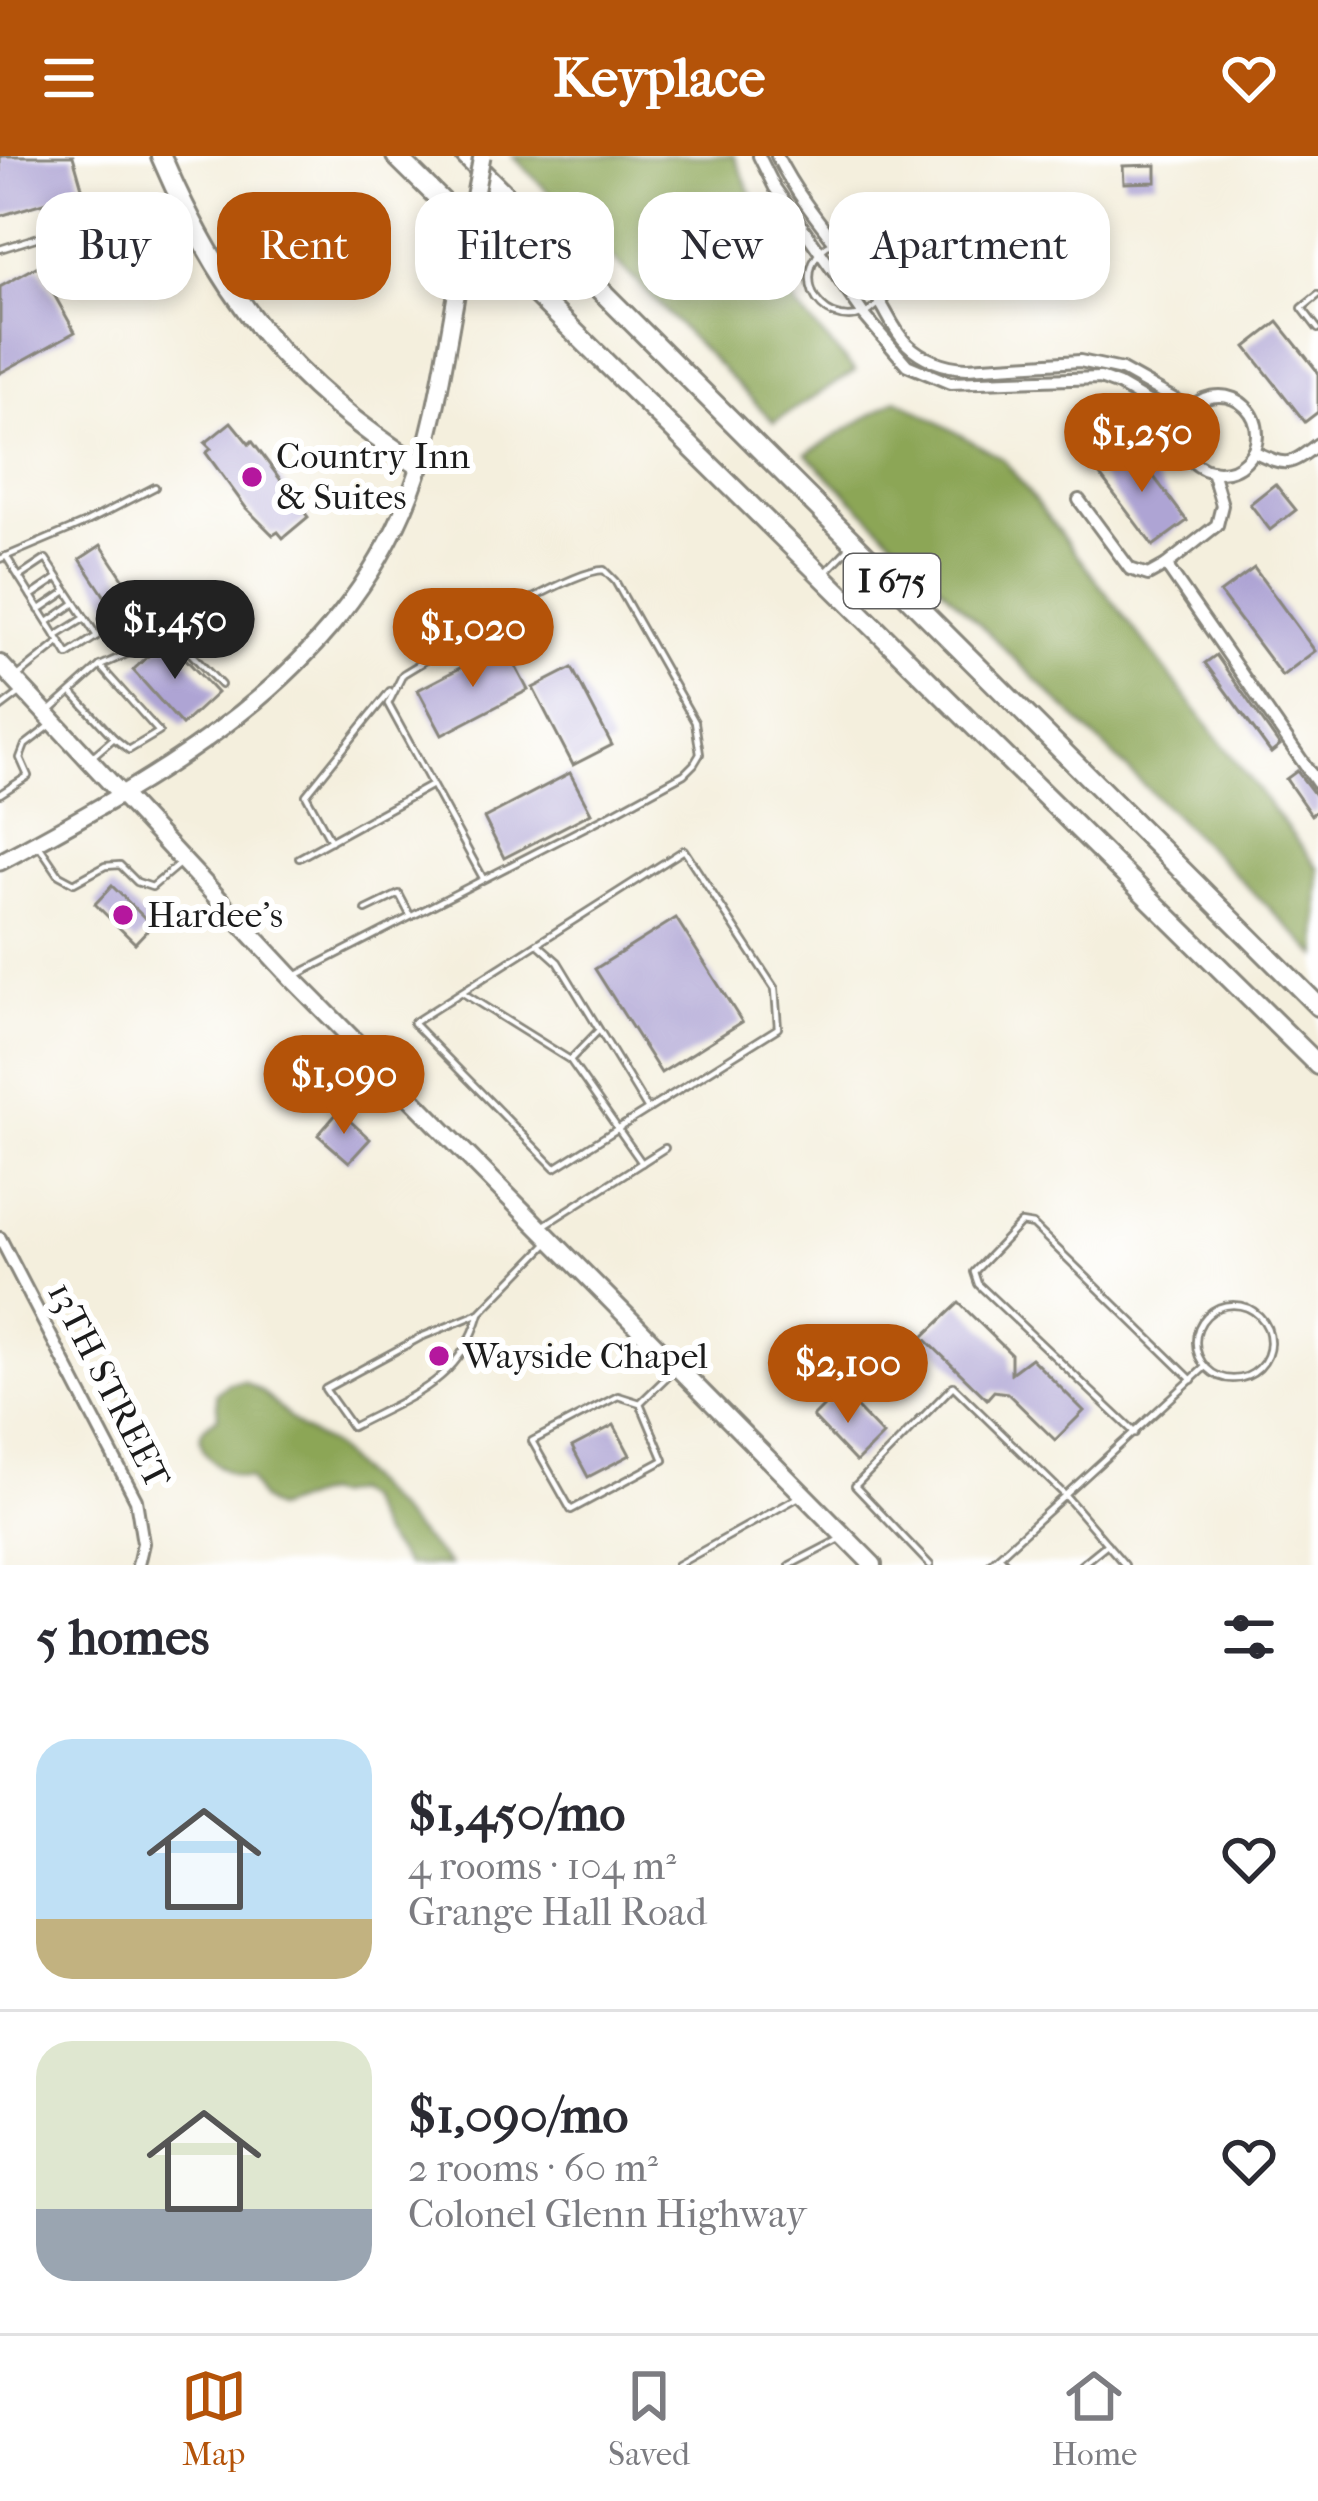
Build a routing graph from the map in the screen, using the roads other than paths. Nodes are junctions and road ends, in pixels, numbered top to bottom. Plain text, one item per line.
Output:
1 (161, 156) edge
2 (396, 156) edge
3 (466, 156) edge
4 (482, 156) edge
5 (759, 156) edge
6 (777, 156) edge
7 (829, 231) edge
8 (36, 238) edge
9 (829, 246) edge
10 (0, 249) edge
11 (820, 251) junction
12 (1318, 295) edge
13 (881, 302) joint
14 (864, 315) junction
15 (1318, 328) edge
16 (1190, 408) junction
17 (1183, 422) junction
18 (1318, 444) edge
19 (1253, 451) junction
20 (420, 466) junction
21 (1212, 472) junction
22 (155, 487) dead end
23 (1079, 500) dead end
24 (36, 543) junction
25 (854, 543) junction
26 (3, 557) edge
27 (46, 560) junction
28 (1166, 565) junction
29 (19, 577) junction
30 (58, 578) junction
31 (821, 578) junction
32 (67, 591) junction
33 (31, 596) junction
34 (75, 603) junction
35 (39, 610) junction
36 (85, 618) junction
37 (48, 622) junction
38 (58, 639) junction
39 (0, 664) edge
40 (100, 667) junction
41 (20, 684) junction
42 (221, 686) dead end
43 (394, 687) junction
44 (71, 692) junction
45 (0, 708) edge
46 (52, 717) junction
47 (114, 738) junction
48 (90, 758) junction
49 (433, 784) junction
50 (1318, 784) edge
51 (0, 794) edge
52 (122, 794) junction
53 (0, 841) edge
54 (331, 841) junction
55 (37, 842) junction
56 (299, 858) dead end
57 (4, 860) edge
58 (182, 862) junction
59 (483, 878) junction
60 (367, 910) dead end
61 (410, 915) junction
62 (538, 944) junction
63 (292, 978) junction
64 (462, 992) junction
65 (1318, 1006) edge
66 (599, 1030) junction
67 (570, 1060) junction
68 (1318, 1065) edge
69 (648, 1110) junction
70 (619, 1128) junction
71 (665, 1148) dead end
72 (642, 1163) junction
73 (547, 1233) junction
74 (0, 1238) edge
75 (480, 1313) junction
76 (677, 1367) junction
77 (1205, 1367) junction
78 (1192, 1380) junction
79 (640, 1403) junction
80 (1135, 1432) junction
81 (804, 1494) junction
82 (1065, 1496) junction
83 (845, 1536) junction
84 (1106, 1544) junction
85 (1000, 1556) junction
86 (138, 1565) edge
87 (677, 1565) edge
88 (790, 1565) edge
89 (873, 1565) edge
90 (930, 1565) edge
91 (989, 1565) edge
92 (1007, 1565) edge
93 (1081, 1565) edge
94 (1125, 1565) edge

1 - 20 highway
2 - 31 highway, I 675
3 - 25 highway, I 675
4 - 20 main road, bridge
5 - 11 street
6 - 7 street
8 - 10 lane
9 - 11 lane
11 - 14 street
11 - 14 lane
12 - 15 lane
13 - 14 lane
13 - 16 street
14 - 17 street
16 - 17 street
16 - 19 street
17 - 21 street
18 - 19 street
19 - 21 street
20 - 52 main road
21 - 28 street
22 - 24 lane
23 - 28 street
24 - 26 lane
24 - 27 lane
25 - 31 lane
25 - 65 highway, I 675
26 - 29 lane
27 - 29 lane
27 - 30 lane
28 - 50 street
29 - 33 lane
30 - 32 lane
30 - 33 lane
31 - 68 highway, I 675
32 - 34 lane
32 - 35 lane
33 - 35 lane
34 - 36 lane
34 - 37 lane
35 - 37 lane
36 - 38 lane
36 - 38 lane
37 - 38 lane
38 - 41 lane
39 - 41 main road
40 - 42 lane
40 - 44 lane
40 - 47 lane
41 - 45 lane
41 - 46 main road
43 - 49 lane
43 - 54 lane
43 - 59 lane
44 - 46 lane
44 - 47 lane
46 - 48 main road
46 - 51 lane
47 - 48 lane
48 - 52 main road
49 - 54 lane
49 - 59 lane
52 - 55 main road
52 - 58 main road
53 - 57 lane
54 - 56 lane
55 - 57 main road
55 - 58 lane
58 - 63 main road
59 - 61 lane
60 - 61 lane
61 - 63 lane
62 - 64 lane
62 - 66 lane
62 - 69 lane
63 - 73 main road
64 - 67 lane
64 - 70 lane
66 - 67 lane
66 - 69 lane
67 - 70 lane
69 - 70 lane
70 - 72 lane
71 - 72 lane
72 - 73 lane
73 - 75 lane
73 - 76 main road
74 - 86 street, 13TH STREET
75 - 75 lane
76 - 79 lane
76 - 81 main road
77 - 77 lane
77 - 78 lane
78 - 80 lane
78 - 80 lane
79 - 79 lane
80 - 82 lane
81 - 83 main road
81 - 87 lane
82 - 84 lane
82 - 85 lane
82 - 90 lane
83 - 88 lane
83 - 89 main road
84 - 93 lane
84 - 94 lane
85 - 91 lane
85 - 92 lane

